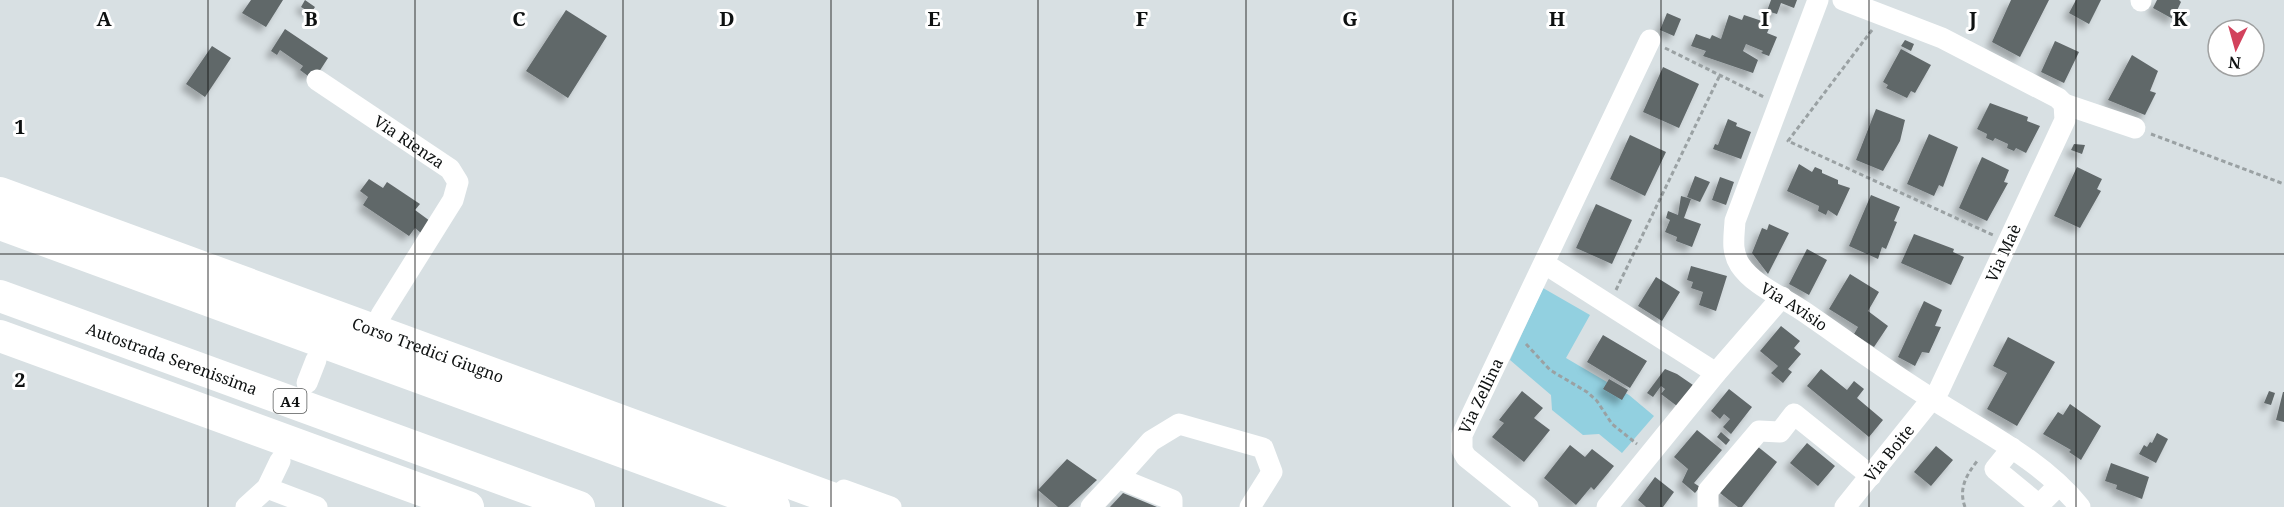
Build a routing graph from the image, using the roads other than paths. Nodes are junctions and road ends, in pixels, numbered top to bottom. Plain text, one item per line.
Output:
1 (1818, 0) edge
2 (1843, 0) edge
3 (1650, 40) road end
4 (317, 80) dead end
5 (2064, 104) junction
6 (2135, 128) road end
7 (0, 193) edge
8 (0, 224) edge
9 (111, 249) junction
10 (1545, 264) junction
11 (0, 296) edge
12 (1782, 297) junction
13 (381, 315) dead end
14 (0, 336) edge
15 (316, 360) dead end
16 (1716, 373) junction
17 (307, 383) dead end
18 (1933, 399) junction
19 (626, 423) junction
20 (2004, 443) junction
21 (280, 461) dead end
22 (1870, 476) junction
23 (1118, 478) junction
24 (2059, 485) junction
25 (267, 488) junction
26 (246, 507) edge
27 (317, 507) edge
28 (468, 507) edge
29 (579, 507) edge
30 (774, 507) edge
31 (856, 507) edge
32 (891, 507) edge
33 (1091, 507) edge
34 (1172, 507) edge
35 (1250, 507) edge
36 (1528, 507) edge
37 (1608, 507) edge
38 (1708, 507) edge
39 (1845, 507) edge
40 (2080, 507) edge

1 - 12 street, Via Avisio
2 - 5 street
3 - 10 street, Via Zellina
4 - 13 street, Via Rienza
5 - 6 street
5 - 18 street, Via Maè
7 - 9 highway, Corso Tredici Giugno
8 - 9 highway, Corso Tredici Giugno
9 - 19 highway, Corso Tredici Giugno
9 - 30 highway, Corso Tredici Giugno
10 - 16 street
10 - 36 street, Via Zellina
11 - 29 highway, Autostrada Serenissima / A4
12 - 16 street
12 - 18 street, Via Avisio
14 - 28 highway, A4
15 - 17 street
16 - 37 street
18 - 20 street, Via Avisio
18 - 22 street, Via Boite
19 - 31 highway, Corso Tredici Giugno
19 - 32 street
20 - 24 street, Via Avisio
20 - 24 street
21 - 25 street
22 - 38 street
22 - 39 street, Via Boite
23 - 33 street
23 - 34 street
23 - 35 street
24 - 40 street, Via Avisio
25 - 26 street
25 - 27 street

